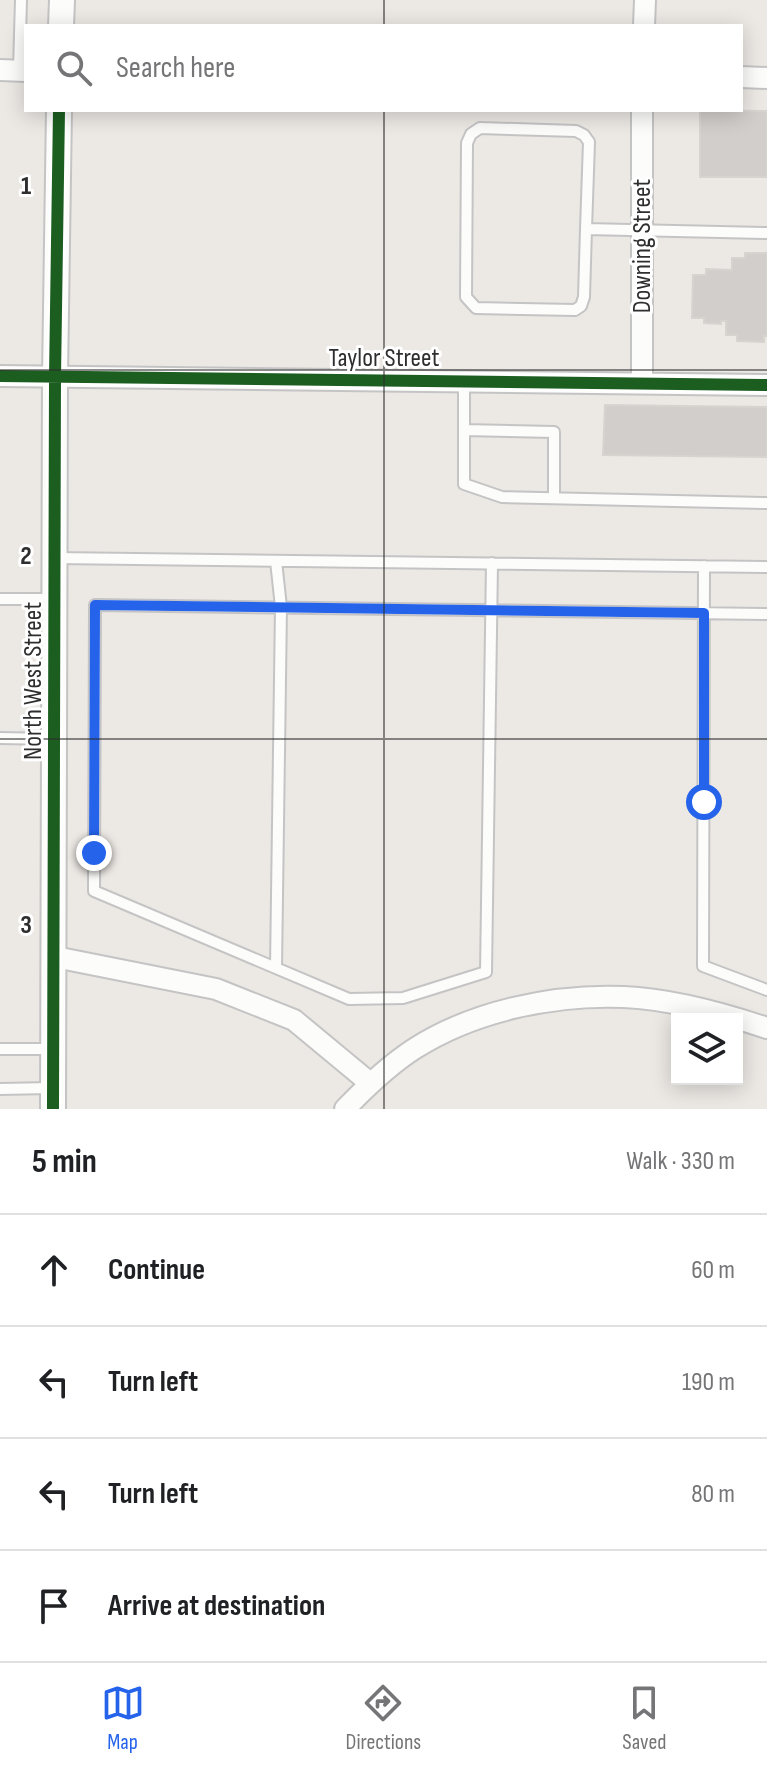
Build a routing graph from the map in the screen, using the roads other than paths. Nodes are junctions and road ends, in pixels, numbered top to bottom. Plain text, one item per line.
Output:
1 (21, 0) edge
2 (62, 0) edge
3 (645, 0) edge
4 (61, 24) edge
5 (644, 24) edge
6 (15, 70) edge
7 (743, 77) edge
8 (767, 78) edge
9 (59, 112) edge
10 (642, 112) edge
11 (586, 229) junction
12 (642, 230) junction
13 (767, 233) edge
14 (0, 376) edge
15 (55, 377) junction
16 (464, 380) junction
17 (642, 382) junction
18 (767, 385) edge
19 (464, 430) junction
20 (554, 498) junction
21 (767, 503) edge
22 (55, 558) junction
23 (276, 561) junction
24 (492, 563) junction
25 (704, 566) junction
26 (767, 567) edge
27 (0, 599) edge
28 (55, 599) junction
29 (281, 607) junction
30 (491, 610) junction
31 (704, 613) junction
32 (767, 614) edge
33 (0, 738) edge
34 (55, 739) junction
35 (55, 957) junction
36 (276, 968) junction
37 (767, 990) edge
38 (767, 1028) edge
39 (0, 1049) edge
40 (53, 1049) junction
41 (370, 1083) junction
42 (0, 1089) edge
43 (53, 1099) edge
44 (345, 1109) edge

1 - 6 lane
2 - 4 street
3 - 5 street
7 - 8 street
9 - 15 street, North West Street
10 - 12 street, Downing Street
11 - 11 lane
11 - 12 lane
12 - 13 lane
12 - 17 street, Downing Street
14 - 15 street, Taylor Street
15 - 16 street, Taylor Street
15 - 22 street, North West Street
16 - 17 street, Taylor Street
16 - 19 lane
17 - 18 street, Taylor Street
19 - 20 lane
19 - 20 lane
20 - 21 lane
22 - 23 lane
22 - 28 street, North West Street
23 - 24 lane
23 - 29 lane
24 - 25 lane
24 - 30 lane
25 - 26 lane
25 - 31 lane
27 - 28 lane
28 - 34 street, North West Street
29 - 30 lane
29 - 36 lane
29 - 36 lane
30 - 31 lane
30 - 36 lane
31 - 32 lane
31 - 37 lane
33 - 34 lane
34 - 35 street, North West Street
35 - 40 street, North West Street
35 - 41 street
38 - 41 street
39 - 40 lane
40 - 43 street, North West Street
41 - 44 street
42 - 43 lane

